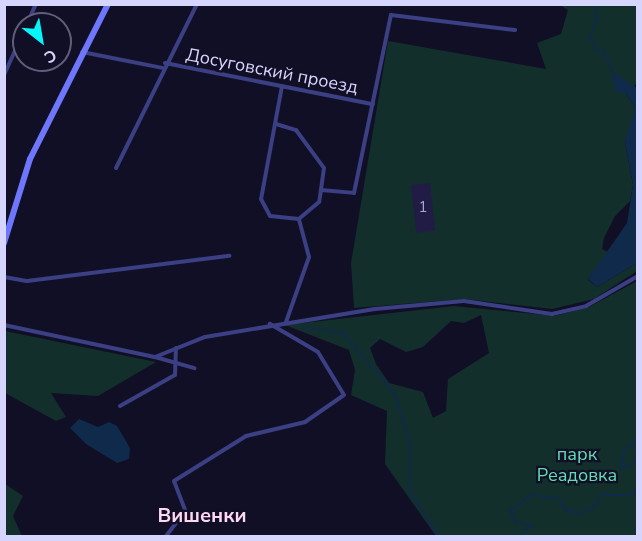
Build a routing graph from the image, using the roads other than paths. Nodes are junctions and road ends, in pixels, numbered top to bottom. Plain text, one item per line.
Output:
1 (108, 4) edge
2 (196, 4) edge
3 (515, 30) dead end
4 (82, 51) junction
5 (12, 58) edge
6 (164, 65) junction
7 (4, 75) edge
8 (282, 86) junction
9 (373, 104) junction
10 (276, 124) junction
11 (116, 168) dead end
12 (321, 190) junction
13 (299, 219) junction
14 (4, 243) edge
15 (230, 256) dead end
16 (638, 276) edge
17 (4, 277) edge
18 (286, 322) junction
19 (269, 323) junction
20 (4, 324) edge
21 (176, 348) junction
22 (155, 357) junction
23 (179, 363) junction
24 (194, 368) dead end
25 (120, 406) dead end
26 (187, 515) junction
27 (197, 517) dead end
28 (166, 537) edge

1 - 4 main road
2 - 6 street
3 - 9 street
4 - 6 street, Досуговский проезд
4 - 14 main road
5 - 7 street
6 - 8 street, Досуговский проезд
6 - 11 street
8 - 9 street, Досуговский проезд
8 - 10 street
9 - 12 street
10 - 12 street
10 - 13 street
12 - 13 street
13 - 18 street
15 - 17 street
16 - 18 street
18 - 19 street
19 - 21 street
19 - 26 street
20 - 22 street
21 - 22 street
21 - 23 street
22 - 23 street
23 - 24 street
23 - 25 street
26 - 27 street
26 - 28 street

